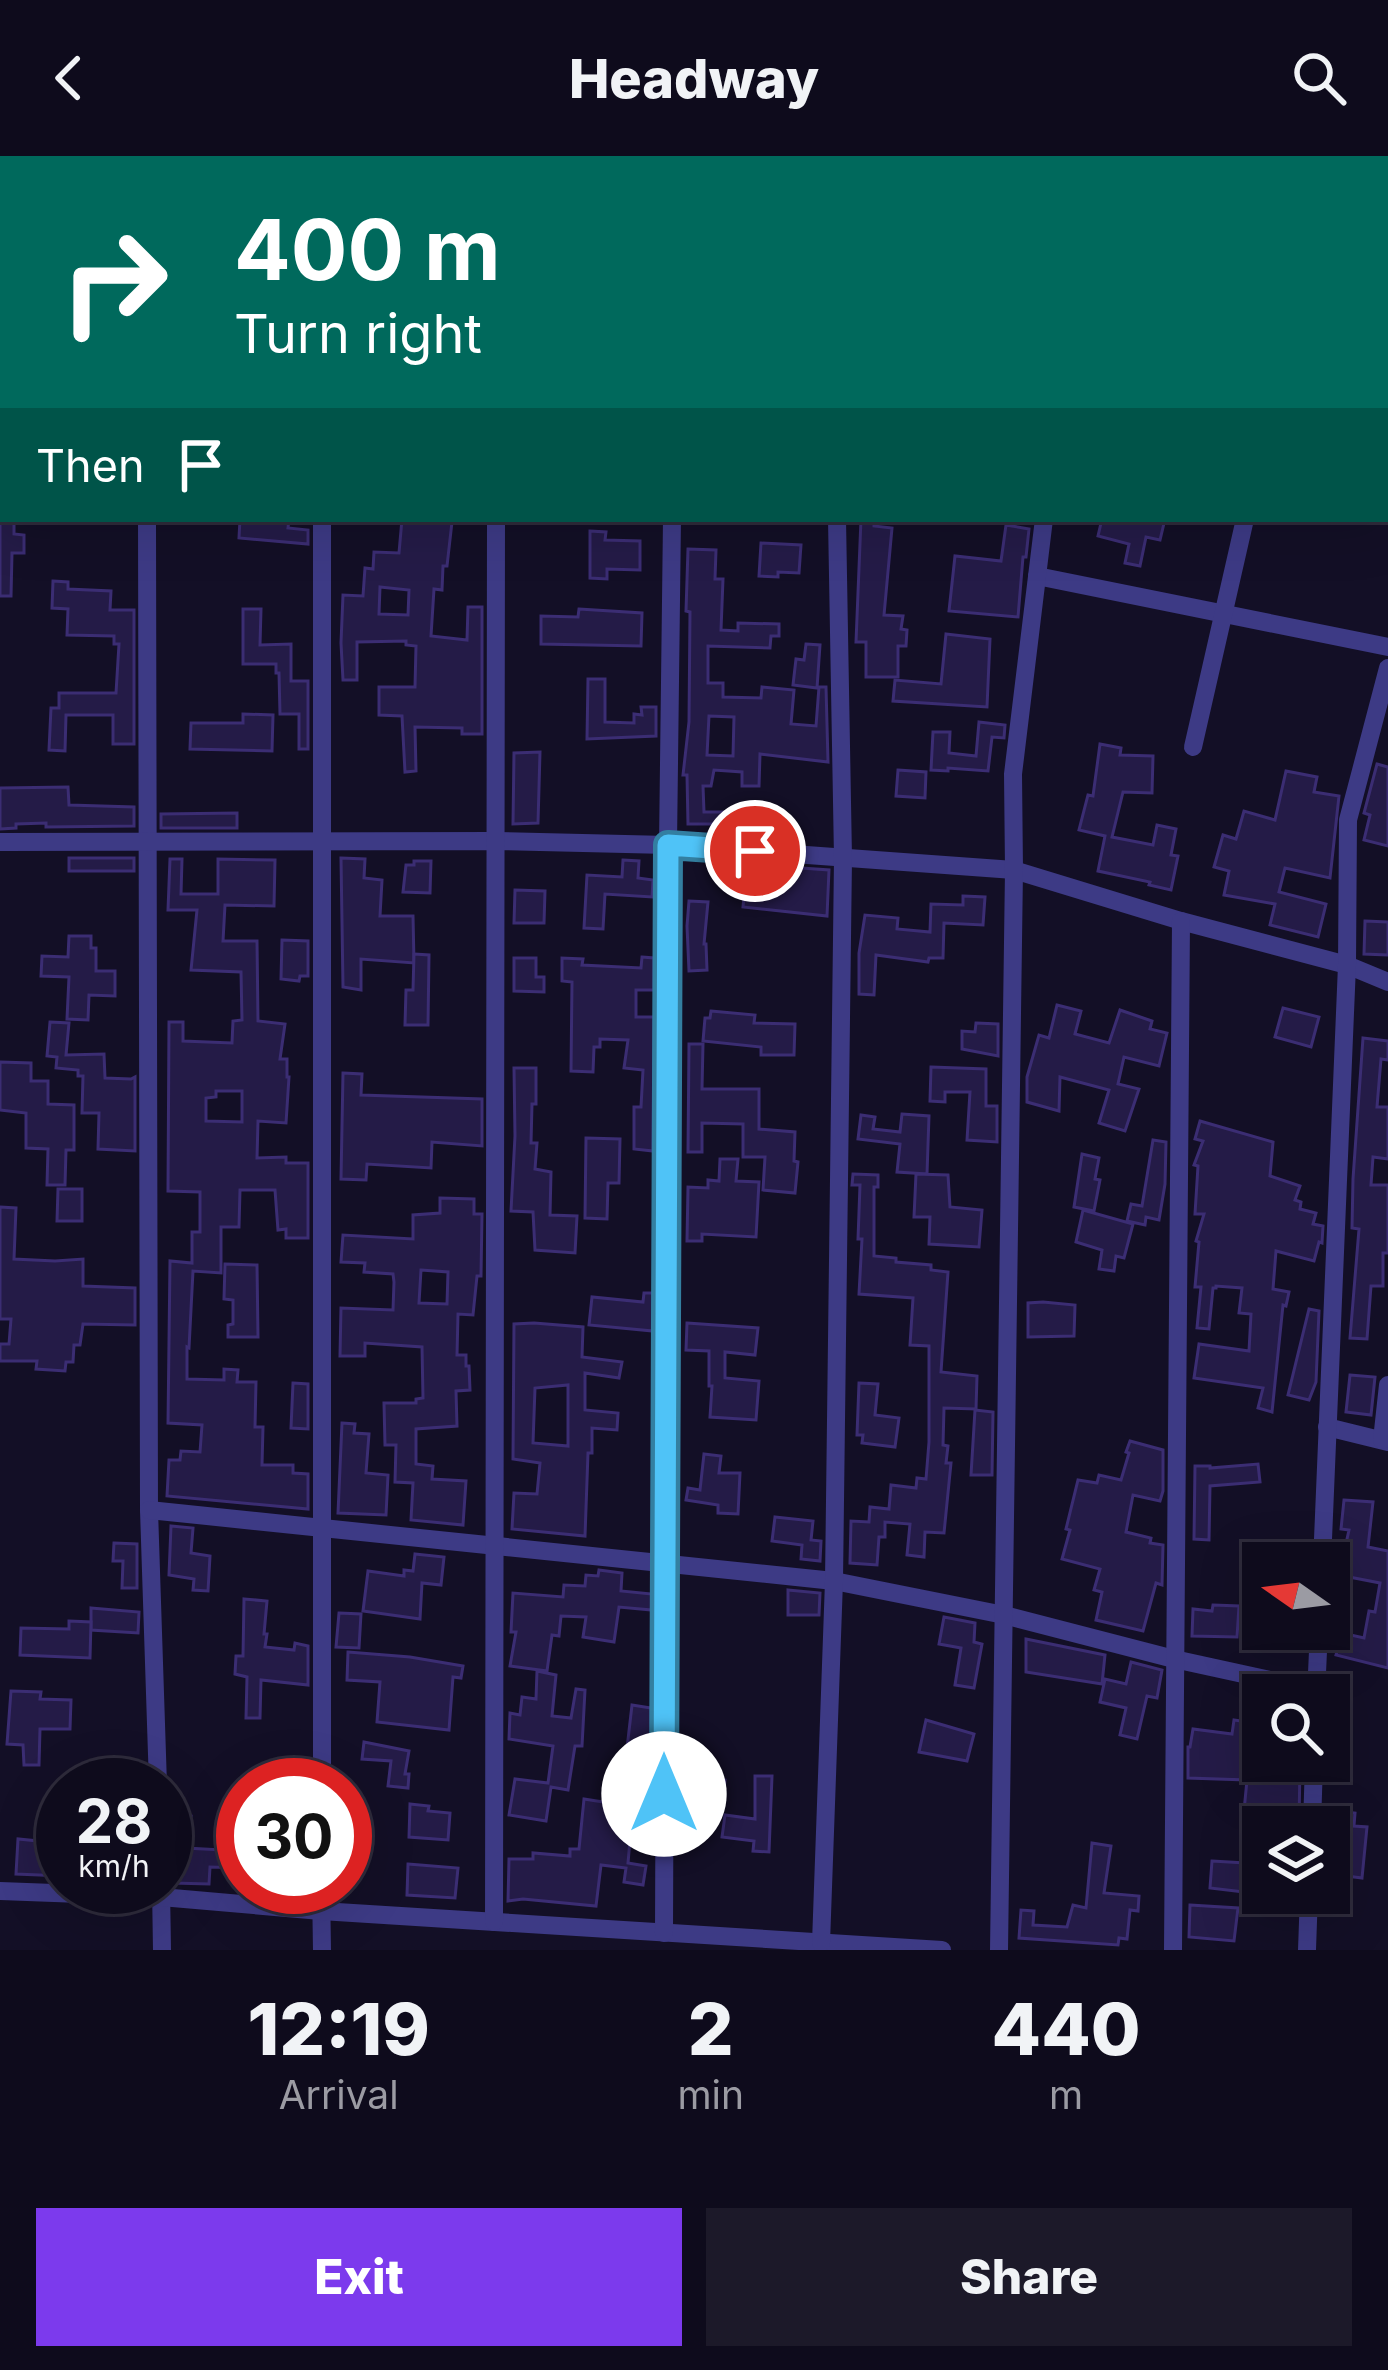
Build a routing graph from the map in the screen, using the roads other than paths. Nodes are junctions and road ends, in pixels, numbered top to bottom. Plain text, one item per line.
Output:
1 (147, 522) edge
2 (322, 522) edge
3 (496, 522) edge
4 (672, 522) edge
5 (837, 522) edge
6 (1045, 522) edge
7 (1244, 522) edge
8 (1037, 576) junction
9 (1222, 613) junction
10 (1388, 647) edge
11 (1388, 668) edge
12 (1192, 747) dead end
13 (0, 842) edge
14 (148, 842) junction
15 (322, 842) junction
16 (494, 842) junction
17 (668, 845) junction
18 (843, 858) junction
19 (1015, 870) junction
20 (1180, 922) junction
21 (1347, 965) junction
22 (1388, 982) edge
23 (1388, 1385) edge
24 (1327, 1426) junction
25 (1385, 1441) edge
26 (149, 1510) junction
27 (322, 1528) junction
28 (1323, 1542) edge
29 (496, 1546) junction
30 (664, 1563) junction
31 (834, 1581) junction
32 (1004, 1615) junction
33 (1174, 1659) junction
34 (1242, 1675) edge
35 (157, 1758) edge
36 (322, 1758) edge
37 (0, 1891) edge
38 (36, 1891) edge
39 (161, 1914) edge
40 (321, 1914) edge
41 (356, 1914) edge
42 (1308, 1914) edge
43 (494, 1922) junction
44 (664, 1933) junction
45 (821, 1942) junction
46 (162, 1950) edge
47 (322, 1950) edge
48 (942, 1950) edge
49 (999, 1950) edge
50 (1173, 1950) edge
51 (1307, 1950) edge

1 - 14 street
2 - 15 street
3 - 16 street
4 - 17 street
5 - 18 street
6 - 8 street
7 - 9 street
8 - 9 street
8 - 19 street
9 - 10 street
9 - 12 street
11 - 21 street
13 - 14 street
14 - 15 street
14 - 26 street
15 - 16 street
15 - 27 street
16 - 17 street
16 - 29 street
17 - 18 street
17 - 30 street
18 - 19 street
18 - 31 street
19 - 20 street
19 - 32 street
20 - 21 street
20 - 33 street
21 - 22 street
21 - 24 street
23 - 25 street
24 - 25 street
24 - 28 street
26 - 27 street
26 - 35 street
27 - 29 street
27 - 36 street
29 - 30 street
29 - 43 street
30 - 31 street
30 - 44 street
31 - 32 street
31 - 45 street
32 - 33 street
32 - 49 street
33 - 34 street
33 - 50 street
37 - 38 street
39 - 46 street
40 - 47 street
41 - 43 street
42 - 51 street
43 - 44 street
44 - 45 street
45 - 48 street

